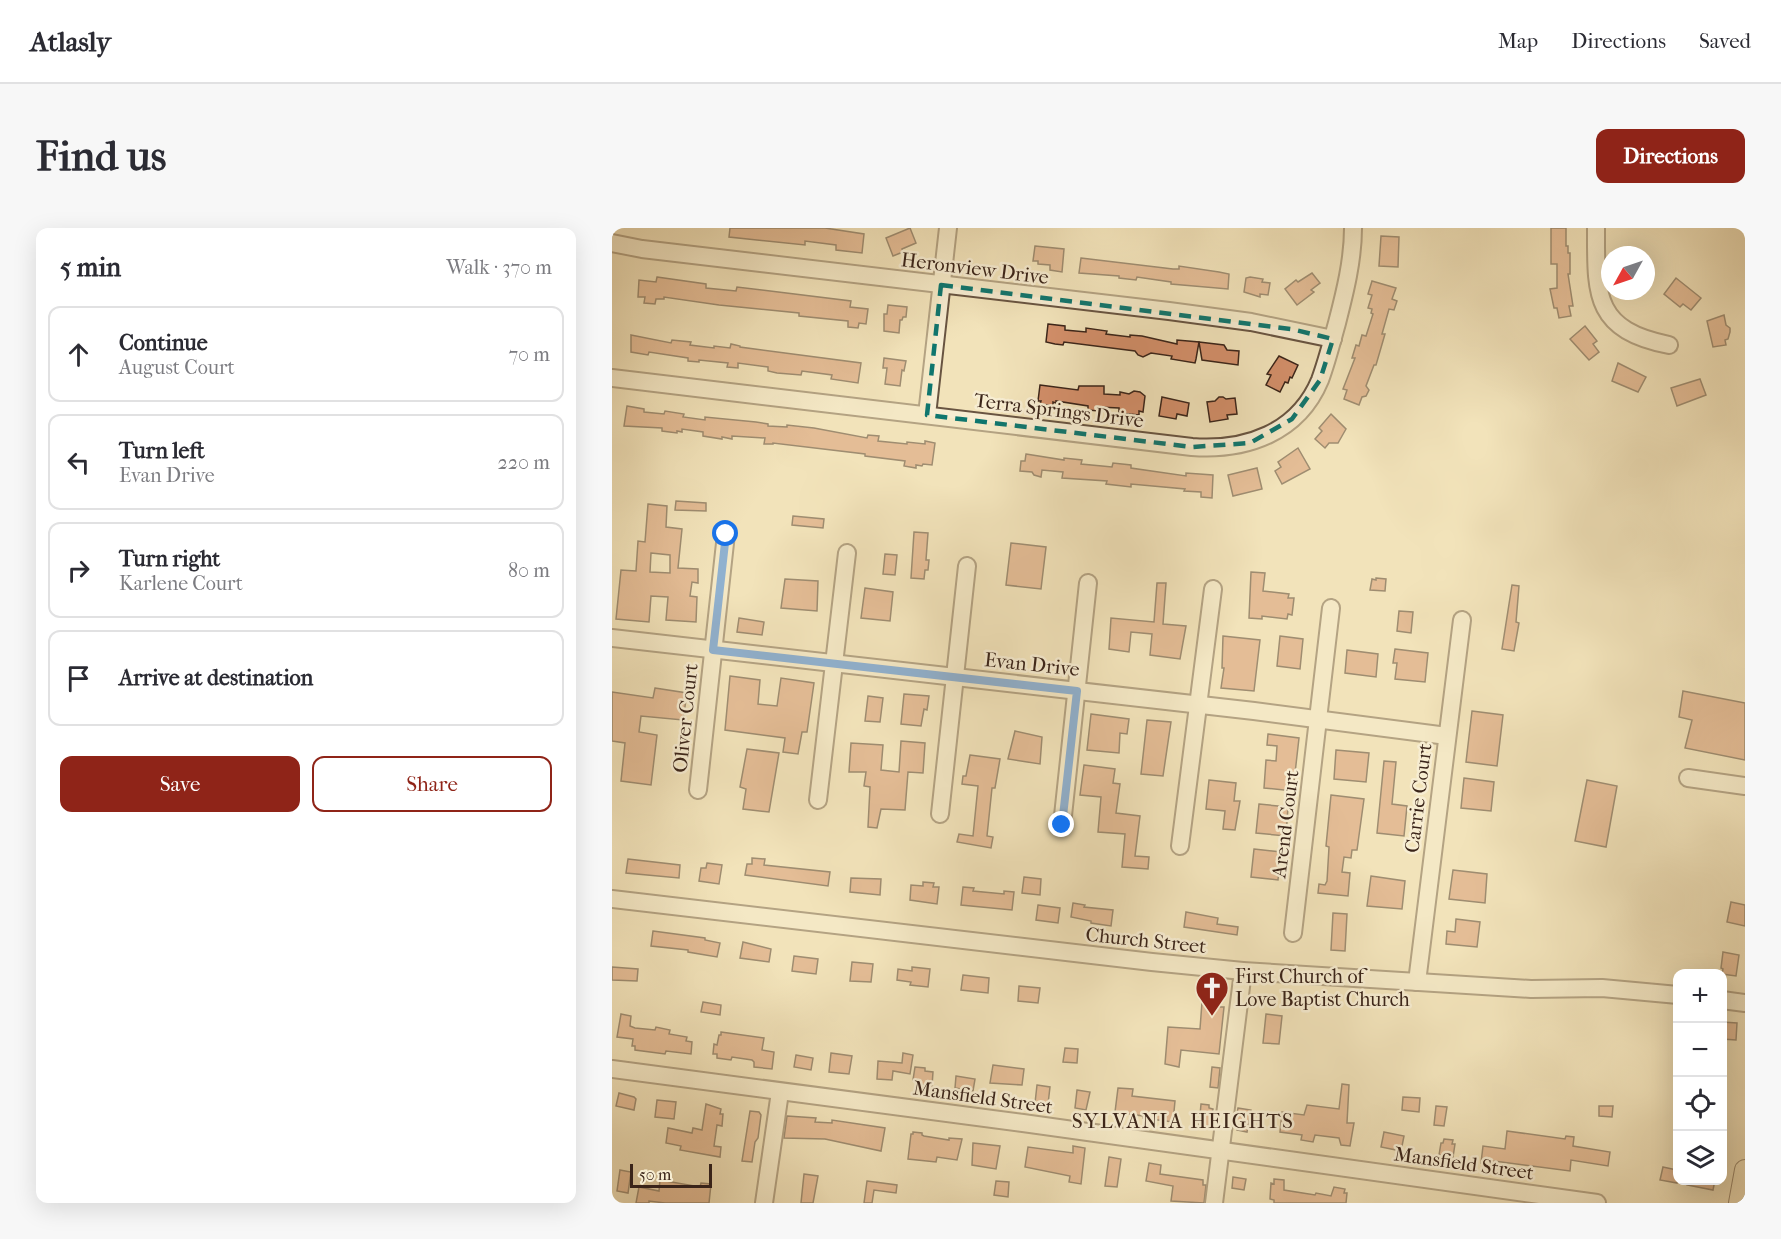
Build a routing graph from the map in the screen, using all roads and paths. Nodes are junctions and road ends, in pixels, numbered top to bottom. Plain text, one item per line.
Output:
1 (948, 228) edge
2 (1353, 228) edge
3 (1596, 228) edge
4 (612, 243) edge
5 (941, 285) junction
6 (1333, 339) junction
7 (1668, 345) dead end
8 (612, 378) edge
9 (927, 416) junction
10 (726, 534) dead end
11 (847, 553) dead end
12 (967, 566) dead end
13 (1088, 583) dead end
14 (1213, 589) dead end
15 (1331, 608) dead end
16 (1462, 620) dead end
17 (612, 638) edge
18 (713, 650) junction
19 (834, 663) junction
20 (955, 677) junction
21 (1077, 691) junction
22 (1198, 704) junction
23 (1318, 719) junction
24 (1447, 736) junction
25 (1688, 778) dead end
26 (1745, 786) edge
27 (698, 790) dead end
28 (818, 800) dead end
29 (940, 814) dead end
30 (1062, 825) dead end
31 (1180, 846) dead end
32 (612, 899) edge
33 (1293, 933) dead end
34 (1243, 971) junction
35 (1417, 982) junction
36 (1673, 995) edge
37 (1727, 1001) edge
38 (1745, 1003) edge
39 (612, 1069) edge
40 (780, 1092) junction
41 (1222, 1151) junction
42 (1745, 1170) edge
43 (764, 1203) edge
44 (1214, 1203) edge
45 (1597, 1203) edge
46 (1739, 1203) edge

1 - 5 street
2 - 6 street, Terra Springs Drive
3 - 7 street
4 - 5 street, Heronview Drive
5 - 6 street, Heronview Drive
5 - 9 street
6 - 9 street, Terra Springs Drive
8 - 9 street, Terra Springs Drive
10 - 18 street, Oliver Court
11 - 19 street
12 - 20 street
13 - 21 street
14 - 22 street
15 - 23 street, Arend Court
16 - 24 street, Carrie Court
17 - 18 street, Evan Drive
18 - 19 street, Evan Drive
18 - 27 street, Oliver Court
19 - 20 street, Evan Drive
19 - 28 street
20 - 21 street, Evan Drive
20 - 29 street
21 - 22 street, Evan Drive
21 - 30 street
22 - 23 street, Evan Drive
22 - 31 street
23 - 24 street, Evan Drive
23 - 33 street, Arend Court
24 - 35 street, Carrie Court
25 - 26 street
32 - 34 street, Church Street
34 - 35 street, Church Street
34 - 41 street
35 - 36 street, Church Street
37 - 38 street
39 - 40 street, Mansfield Street
40 - 41 street, Mansfield Street
40 - 43 street
41 - 44 street
41 - 45 street, Mansfield Street
42 - 46 main road

